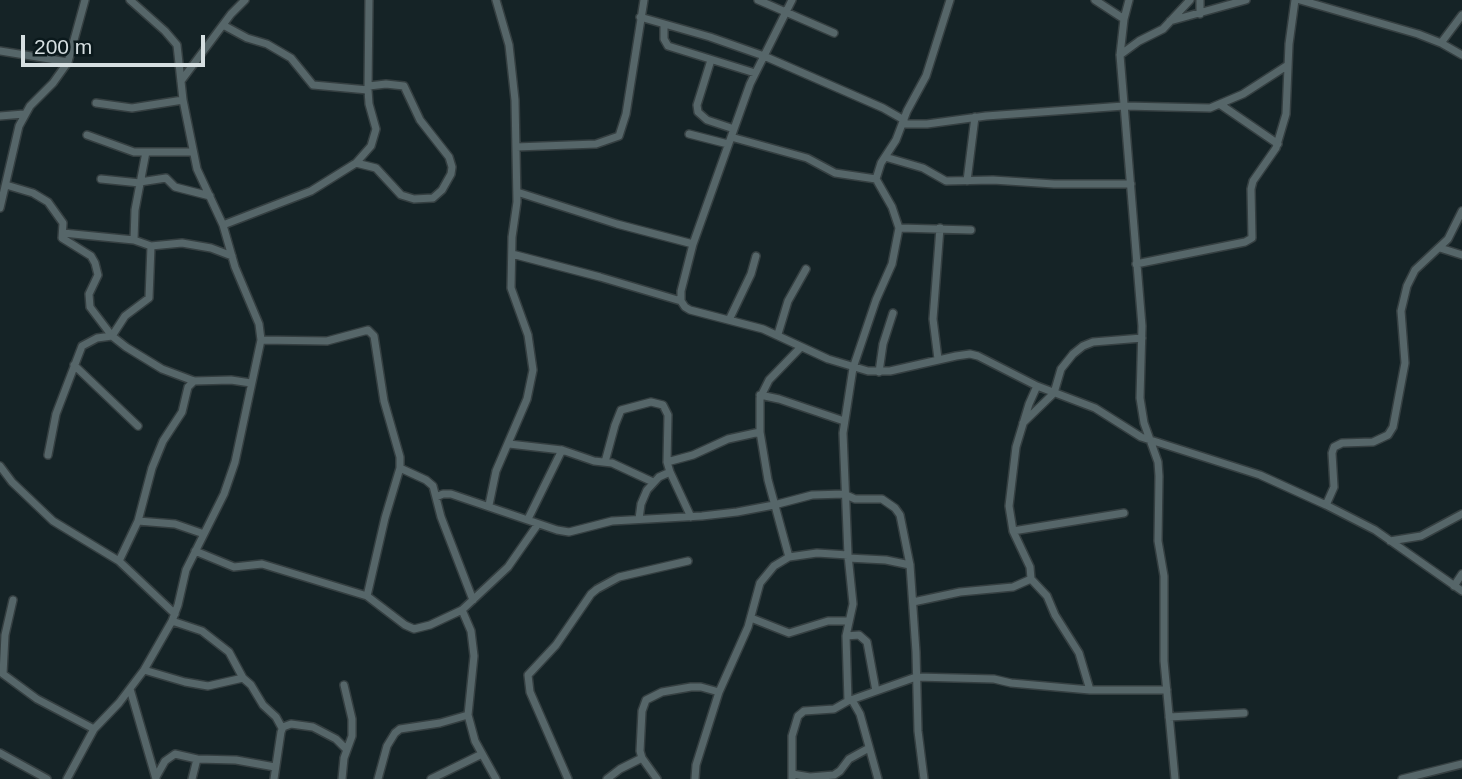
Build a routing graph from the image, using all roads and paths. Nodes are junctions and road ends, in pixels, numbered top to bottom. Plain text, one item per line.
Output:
1 (85, 0) edge
2 (130, 0) edge
3 (245, 0) edge
4 (369, 0) edge
5 (496, 0) edge
6 (644, 0) edge
7 (758, 0) edge
8 (792, 0) edge
9 (950, 0) edge
10 (1095, 0) edge
11 (1129, 0) edge
12 (1190, 0) edge
13 (1200, 0) edge
14 (1246, 0) edge
15 (1298, 0) edge
16 (786, 13) junction
17 (1200, 14) junction
18 (1462, 15) edge
19 (640, 17) junction
20 (1124, 19) junction
21 (1170, 21) junction
22 (664, 24) junction
23 (223, 25) junction
24 (834, 33) dead end
25 (1441, 43) junction
26 (0, 51) edge
27 (1121, 55) junction
28 (1462, 55) edge
29 (764, 56) junction
30 (711, 60) junction
31 (68, 62) junction
32 (1288, 65) junction
33 (755, 73) junction
34 (180, 82) junction
35 (369, 88) junction
36 (183, 100) junction
37 (96, 103) dead end
38 (1220, 105) junction
39 (1124, 106) junction
40 (24, 114) junction
41 (0, 116) edge
42 (975, 117) junction
43 (903, 122) junction
44 (734, 129) junction
45 (689, 134) dead end
46 (88, 135) dead end
47 (730, 141) junction
48 (1278, 144) junction
49 (516, 147) junction
50 (146, 152) junction
51 (193, 152) junction
52 (885, 157) junction
53 (356, 163) junction
54 (101, 179) dead end
55 (876, 179) junction
56 (967, 181) junction
57 (140, 183) junction
58 (1131, 184) junction
59 (6, 185) junction
60 (517, 192) junction
61 (210, 196) junction
62 (0, 208) edge
63 (1462, 211) edge
64 (223, 225) junction
65 (899, 228) junction
66 (940, 228) junction
67 (971, 230) dead end
68 (62, 233) junction
69 (134, 240) junction
70 (693, 244) junction
71 (151, 246) junction
72 (1440, 248) junction
73 (512, 254) junction
74 (1462, 254) edge
75 (232, 256) junction
76 (756, 256) dead end
77 (1136, 264) junction
78 (806, 269) dead end
79 (681, 301) junction
80 (893, 313) dead end
81 (729, 320) junction
82 (778, 334) junction
83 (112, 336) junction
84 (1142, 338) junction
85 (261, 340) junction
86 (801, 347) junction
87 (938, 359) junction
88 (74, 365) junction
89 (853, 368) junction
90 (879, 372) junction
91 (194, 380) junction
92 (251, 383) junction
93 (1037, 386) junction
94 (1054, 393) junction
95 (760, 396) junction
96 (844, 421) junction
97 (1022, 424) junction
98 (138, 426) dead end
99 (760, 432) junction
100 (1152, 441) junction
101 (509, 444) junction
102 (562, 450) junction
103 (48, 454) dead end
104 (606, 462) junction
105 (667, 462) junction
106 (0, 466) edge
107 (400, 468) junction
108 (670, 472) junction
109 (653, 482) junction
110 (844, 494) junction
111 (436, 497) junction
112 (489, 505) junction
113 (774, 505) junction
114 (1326, 505) junction
115 (1124, 513) dead end
116 (1462, 514) edge
117 (691, 517) junction
118 (528, 519) junction
119 (639, 519) junction
120 (138, 521) junction
121 (538, 524) junction
122 (1013, 531) junction
123 (204, 534) junction
124 (1390, 541) junction
125 (195, 551) junction
126 (789, 557) junction
127 (848, 557) junction
128 (119, 561) junction
129 (688, 561) dead end
130 (910, 565) junction
131 (1462, 574) edge
132 (1031, 579) junction
133 (1454, 586) junction
134 (1462, 591) edge
135 (367, 596) junction
136 (13, 600) dead end
137 (474, 600) junction
138 (913, 602) junction
139 (463, 610) junction
140 (173, 617) junction
141 (751, 618) junction
142 (847, 621) junction
143 (846, 636) junction
144 (144, 670) junction
145 (1, 674) edge
146 (916, 677) junction
147 (243, 678) junction
148 (344, 685) dead end
149 (130, 689) junction
150 (1090, 690) junction
151 (1167, 690) junction
152 (876, 691) junction
153 (719, 692) junction
154 (850, 700) junction
155 (1244, 713) dead end
156 (468, 715) junction
157 (1169, 717) junction
158 (282, 728) junction
159 (94, 729) junction
160 (869, 748) junction
161 (346, 749) junction
162 (0, 753) edge
163 (482, 754) junction
164 (642, 758) junction
165 (197, 759) junction
166 (1462, 764) edge
167 (275, 767) junction
168 (792, 776) edge
169 (156, 778) edge
170 (47, 779) edge
171 (67, 779) edge
172 (192, 779) edge
173 (274, 779) edge
174 (342, 779) edge
175 (378, 779) edge
176 (431, 779) edge
177 (496, 779) edge
178 (568, 779) edge
179 (607, 779) edge
180 (657, 779) edge
181 (695, 779) edge
182 (878, 779) edge
183 (924, 779) edge
184 (1175, 779) edge
185 (1402, 779) edge

1 - 31 street
2 - 34 street
3 - 23 street
4 - 35 street
5 - 49 street
6 - 19 street
7 - 16 street
8 - 16 street
9 - 43 street
10 - 20 street
11 - 20 street
12 - 21 street
13 - 17 street
14 - 17 street
15 - 25 street
15 - 32 street
16 - 24 street
16 - 29 street
17 - 21 street
18 - 25 street
19 - 22 street
19 - 49 street
20 - 27 street
21 - 27 street
22 - 29 street
22 - 30 street
23 - 34 street
23 - 35 street
25 - 28 street
26 - 31 street
27 - 39 street
29 - 33 street
29 - 43 street
30 - 33 street
30 - 44 street
31 - 40 street
32 - 38 street
32 - 48 street
33 - 44 street
34 - 36 street
35 - 53 street
35 - 53 street
36 - 37 street
36 - 51 street
38 - 39 street
38 - 48 street
39 - 42 street
39 - 58 street
40 - 41 street
40 - 59 street
42 - 43 street
42 - 56 street
43 - 52 street
44 - 47 street
45 - 47 street
46 - 50 street
47 - 55 street
47 - 70 street
48 - 77 street
49 - 60 street
50 - 51 street
50 - 57 street
51 - 61 street
52 - 55 street
52 - 56 street
53 - 64 street
54 - 57 street
55 - 65 street
56 - 58 street
57 - 61 street
57 - 69 street
58 - 77 street
59 - 62 street
59 - 68 street
60 - 70 street
60 - 73 street
61 - 64 street
63 - 72 street
64 - 75 street
65 - 66 street
65 - 89 street
66 - 67 street
66 - 87 street
68 - 69 street
68 - 83 street
69 - 71 street
70 - 79 street
71 - 75 street
71 - 83 street
72 - 74 street
72 - 114 street
73 - 79 street
73 - 101 street
75 - 85 street
76 - 81 street
77 - 84 street
78 - 82 street
79 - 81 street
80 - 90 street
81 - 82 street
82 - 86 street
83 - 88 street
83 - 91 street
84 - 94 street
84 - 100 street
85 - 92 street
85 - 107 street
86 - 89 street
86 - 95 street
87 - 90 street
87 - 93 street
88 - 98 street
88 - 103 street
89 - 90 street
89 - 96 street
91 - 92 street
91 - 120 street
92 - 123 street
93 - 94 street
93 - 97 street
94 - 97 street
94 - 100 street
95 - 96 street
95 - 99 street
96 - 110 street
97 - 122 street
99 - 105 street
99 - 113 street
100 - 114 street
100 - 151 street
101 - 102 street
101 - 112 street
102 - 104 street
102 - 118 street
104 - 105 street
104 - 109 street
105 - 108 street
106 - 128 street
107 - 111 street
107 - 135 street
108 - 109 street
108 - 117 street
109 - 119 street
110 - 113 street
110 - 127 street
110 - 130 street
111 - 112 street
111 - 137 street
112 - 118 street
113 - 117 street
113 - 126 street
114 - 124 street
115 - 122 street
116 - 124 street
117 - 119 street
118 - 121 street
119 - 121 street
120 - 123 street
120 - 128 street
121 - 137 street
122 - 132 street
123 - 125 street
124 - 133 street
125 - 135 street
125 - 140 street
126 - 127 street
126 - 141 street
127 - 130 street
127 - 142 street
128 - 140 street
129 - 178 street
130 - 138 street
131 - 133 street
132 - 138 street
132 - 150 street
133 - 134 street
135 - 139 street
136 - 145 street
137 - 139 street
138 - 146 street
139 - 156 street
140 - 144 street
140 - 147 street
141 - 142 street
141 - 153 street
142 - 143 street
143 - 152 street
143 - 154 street
144 - 147 street
144 - 149 street
145 - 159 street
146 - 150 street
146 - 152 street
146 - 183 street
147 - 158 street
148 - 161 street
149 - 159 street
149 - 169 street
150 - 151 street
151 - 157 street
152 - 154 street
153 - 164 street
153 - 181 street
154 - 160 street
154 - 168 street
155 - 157 street
156 - 163 street
156 - 175 street
157 - 184 street
158 - 161 street
158 - 167 street
159 - 171 street
160 - 168 street
160 - 182 street
161 - 174 street
162 - 170 street
163 - 176 street
163 - 177 street
164 - 179 street
164 - 180 street
165 - 167 street
165 - 169 street
165 - 172 street
166 - 185 street
167 - 173 street

